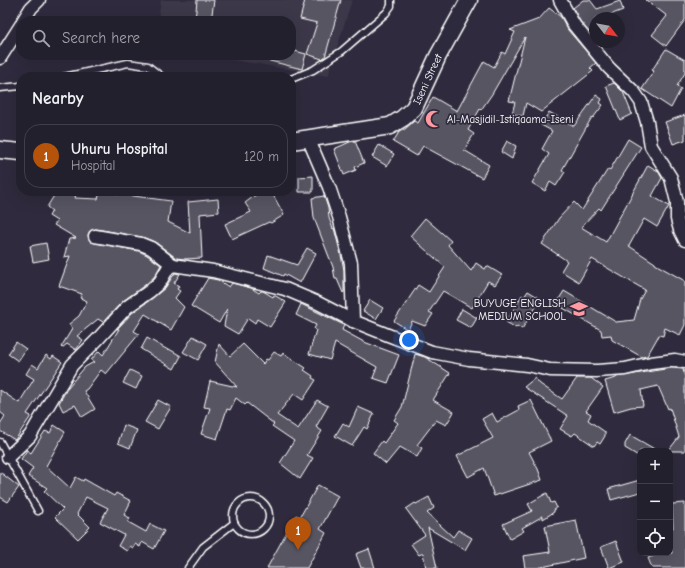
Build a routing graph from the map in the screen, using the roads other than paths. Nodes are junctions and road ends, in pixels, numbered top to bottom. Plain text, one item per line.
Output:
1 (39, 0) edge
2 (391, 0) edge
3 (469, 0) edge
4 (560, 0) edge
5 (26, 16) edge
6 (16, 33) edge
7 (0, 58) edge
8 (87, 72) edge
9 (156, 72) edge
10 (296, 77) edge
11 (16, 86) edge
12 (0, 88) edge
13 (308, 138) junction
14 (296, 140) edge
15 (0, 150) edge
16 (16, 152) edge
17 (95, 236) dead end
18 (685, 240) edge
19 (173, 265) junction
20 (353, 321) junction
21 (685, 362) edge
22 (0, 442) edge
23 (8, 457) junction
24 (38, 511) dead end
25 (234, 523) junction
26 (188, 568) edge

1 - 5 street
2 - 10 lane
3 - 13 street, Iseni Street
4 - 18 street
6 - 7 street
8 - 9 lane
11 - 12 lane
13 - 14 street, Iseni Street
13 - 20 street
15 - 16 street
17 - 19 street
19 - 20 street
19 - 23 street
20 - 21 street
22 - 23 lane
23 - 24 lane
25 - 25 lane
25 - 26 lane

